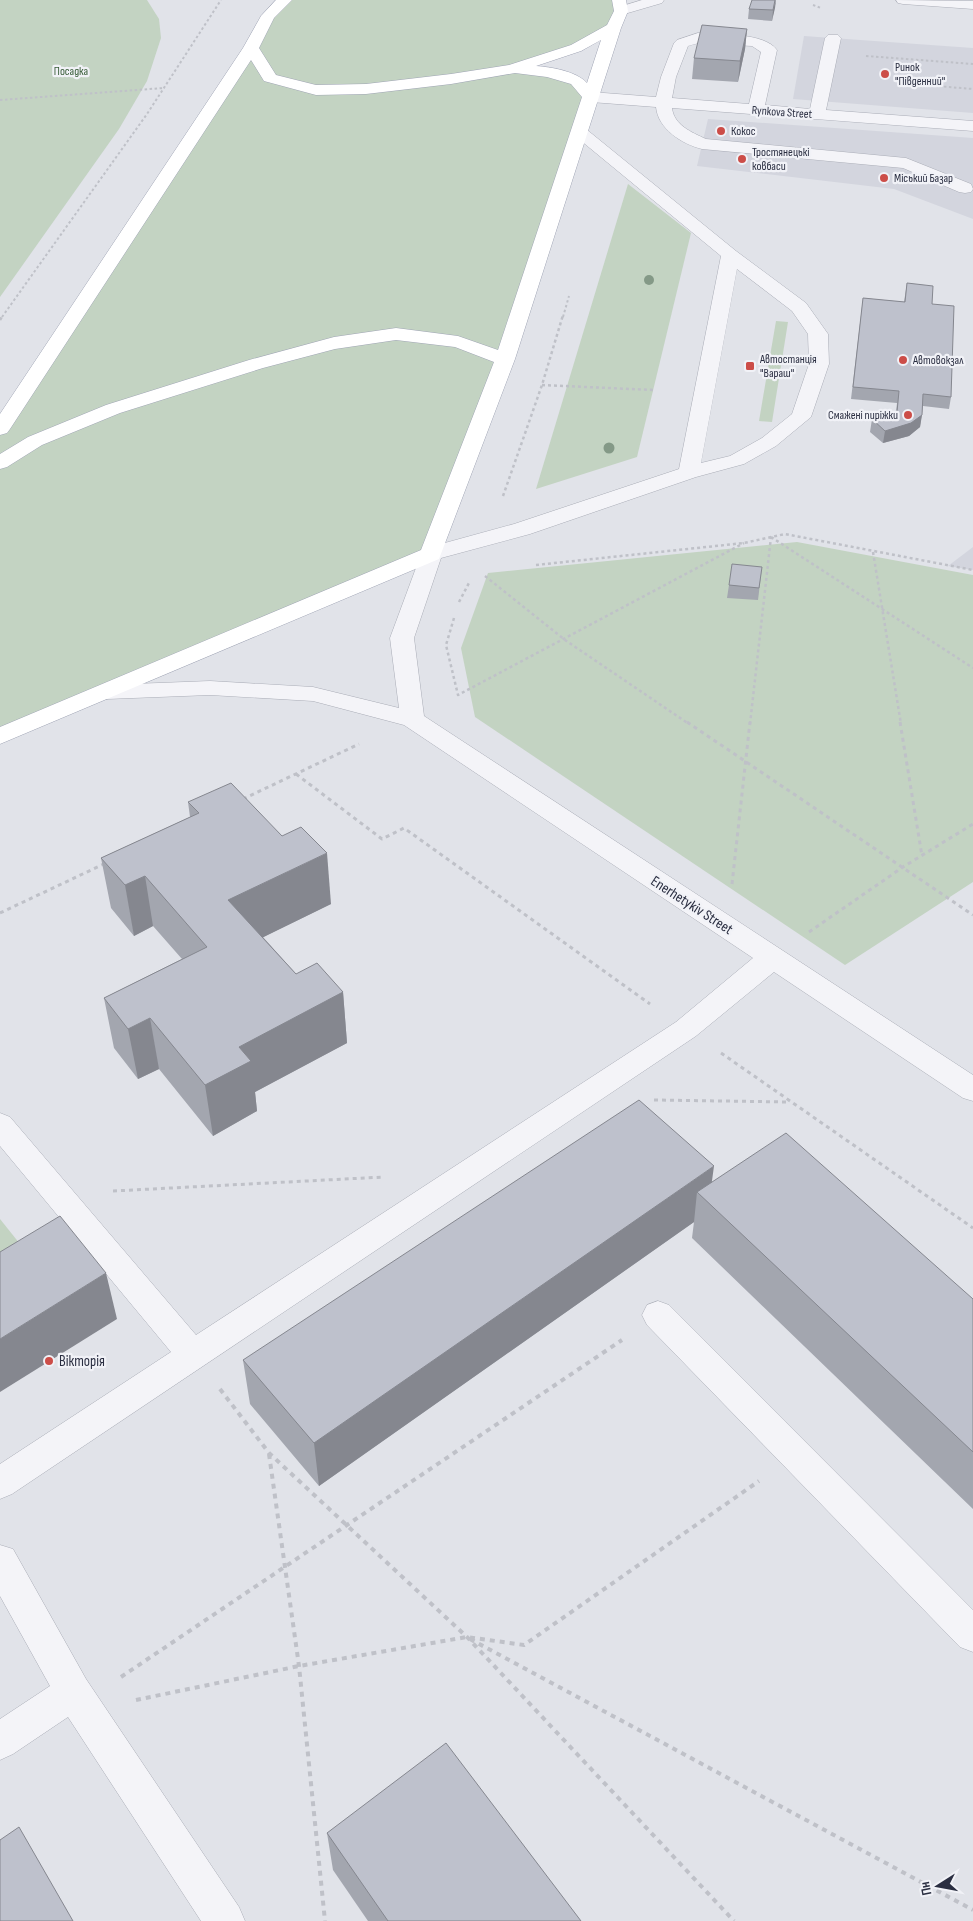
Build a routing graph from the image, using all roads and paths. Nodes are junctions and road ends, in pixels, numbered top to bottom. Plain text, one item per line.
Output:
1 (221, 0) edge
2 (285, 0) edge
3 (657, 0) edge
4 (903, 0) edge
5 (622, 4) edge
6 (973, 5) edge
7 (270, 8) edge
8 (613, 28) junction
9 (833, 38) dead end
10 (251, 48) junction
11 (830, 54) junction
12 (973, 64) edge
13 (512, 70) junction
14 (668, 85) junction
15 (686, 86) dead end
16 (164, 88) junction
17 (742, 90) dead end
18 (760, 92) junction
19 (591, 97) junction
20 (0, 100) edge
21 (662, 103) junction
22 (756, 110) junction
23 (818, 114) junction
24 (973, 126) edge
25 (580, 132) junction
26 (965, 188) dead end
27 (730, 255) junction
28 (0, 320) edge
29 (505, 360) junction
30 (542, 385) dead end
31 (653, 390) dead end
32 (0, 429) edge
33 (0, 463) edge
34 (689, 473) junction
35 (771, 537) junction
36 (744, 543) junction
37 (873, 552) junction
38 (431, 554) junction
39 (530, 565) dead end
40 (973, 570) edge
41 (478, 571) dead end
42 (881, 608) junction
43 (565, 640) junction
44 (973, 668) edge
45 (107, 692) junction
46 (458, 695) dead end
47 (412, 719) junction
48 (0, 736) edge
49 (366, 740) dead end
50 (747, 762) junction
51 (296, 774) junction
52 (242, 799) edge
53 (973, 824) edge
54 (922, 856) junction
55 (108, 862) edge
56 (903, 867) junction
57 (0, 913) edge
58 (973, 914) edge
59 (727, 927) junction
60 (772, 958) junction
61 (686, 1029) junction
62 (973, 1090) edge
63 (581, 1098) junction
64 (791, 1102) junction
65 (0, 1125) edge
66 (391, 1177) dead end
67 (58, 1194) junction
68 (973, 1228) edge
69 (658, 1315) joint
70 (193, 1355) junction
71 (268, 1453) junction
72 (795, 1456) junction
73 (0, 1483) edge
74 (346, 1525) junction
75 (0, 1560) edge
76 (285, 1566) junction
77 (973, 1635) edge
78 (467, 1637) junction
79 (299, 1666) junction
80 (80, 1702) junction
81 (0, 1741) edge
82 (973, 1908) edge
83 (225, 1921) edge
84 (326, 1921) edge
85 (734, 1921) edge

1 - 16 path
2 - 7 main road
3 - 5 street
4 - 6 street
5 - 8 main road
7 - 10 main road
8 - 13 main road
8 - 19 main road
9 - 11 street
10 - 13 main road
10 - 32 main road
11 - 12 path
11 - 23 street
13 - 19 main road
14 - 15 street
14 - 18 street
14 - 21 street
16 - 20 path
16 - 28 path
17 - 18 street
18 - 22 street
19 - 21 street, Rynkova Street
19 - 25 main road
21 - 22 street, Rynkova Street
21 - 26 street
22 - 23 street, Rynkova Street
23 - 24 street, Rynkova Street
25 - 27 street
25 - 29 main road
27 - 34 street
27 - 34 street
29 - 33 main road
29 - 38 main road
30 - 31 path
34 - 38 street
35 - 36 path
35 - 37 path
35 - 42 path
35 - 50 path
36 - 39 path
36 - 43 path
37 - 40 path
37 - 42 path
38 - 45 main road
38 - 47 street
41 - 43 path
42 - 44 path
42 - 54 path
43 - 46 path
43 - 50 path
45 - 47 street, Enerhetykiv Street
45 - 48 main road
47 - 59 street, Enerhetykiv Street
49 - 51 path
50 - 56 path
50 - 59 path
51 - 52 path
51 - 61 path
53 - 54 path
54 - 56 path
55 - 57 path
56 - 58 path
56 - 60 path
59 - 60 street, Enerhetykiv Street
60 - 61 street
60 - 62 street, Enerhetykiv Street
61 - 63 street
61 - 64 path
63 - 64 path
63 - 70 street
64 - 68 path
65 - 67 street
66 - 67 path
67 - 70 street
69 - 72 street
69 - 74 path
70 - 71 path
70 - 73 street
71 - 74 path
71 - 76 path
72 - 77 street
72 - 78 path
74 - 76 path
74 - 78 path
75 - 80 street
76 - 79 path
76 - 80 path
78 - 79 path
78 - 82 path
78 - 85 path
79 - 80 path
79 - 84 path
80 - 81 street
80 - 83 street

